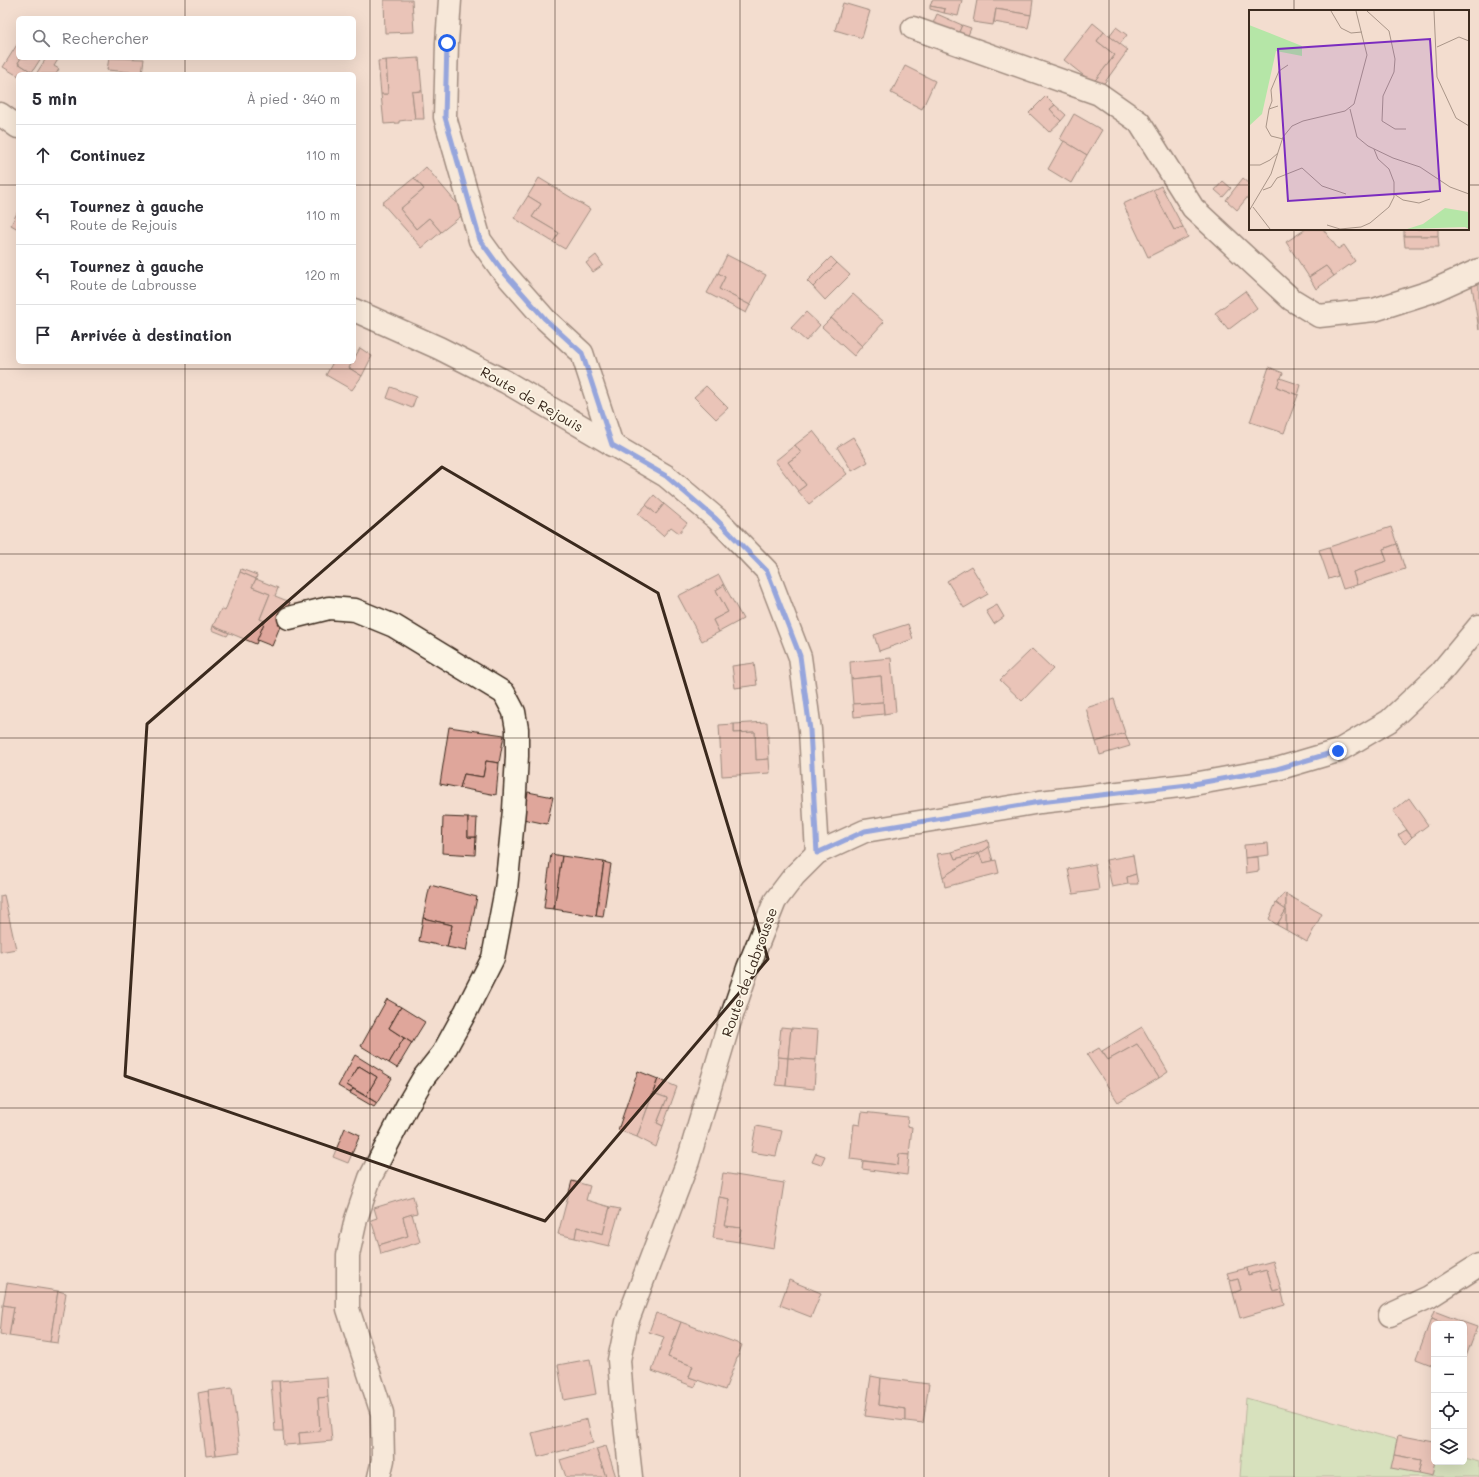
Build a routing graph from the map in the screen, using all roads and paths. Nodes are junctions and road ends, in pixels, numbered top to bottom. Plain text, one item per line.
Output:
1 (450, 0) edge
2 (913, 28) dead end
3 (0, 114) edge
4 (16, 126) edge
5 (1479, 270) edge
6 (356, 311) edge
7 (612, 445) junction
8 (289, 618) dead end
9 (1479, 626) edge
10 (817, 853) junction
11 (1479, 1265) edge
12 (1390, 1315) dead end
13 (379, 1477) edge
14 (631, 1477) edge

1 - 7 street
2 - 5 street
3 - 4 street
6 - 7 street, Route de Rejouis
7 - 10 street, Route de Rejouis
8 - 13 street
9 - 10 street, Route de Labrousse
10 - 14 street, Route de Labrousse
11 - 12 street

